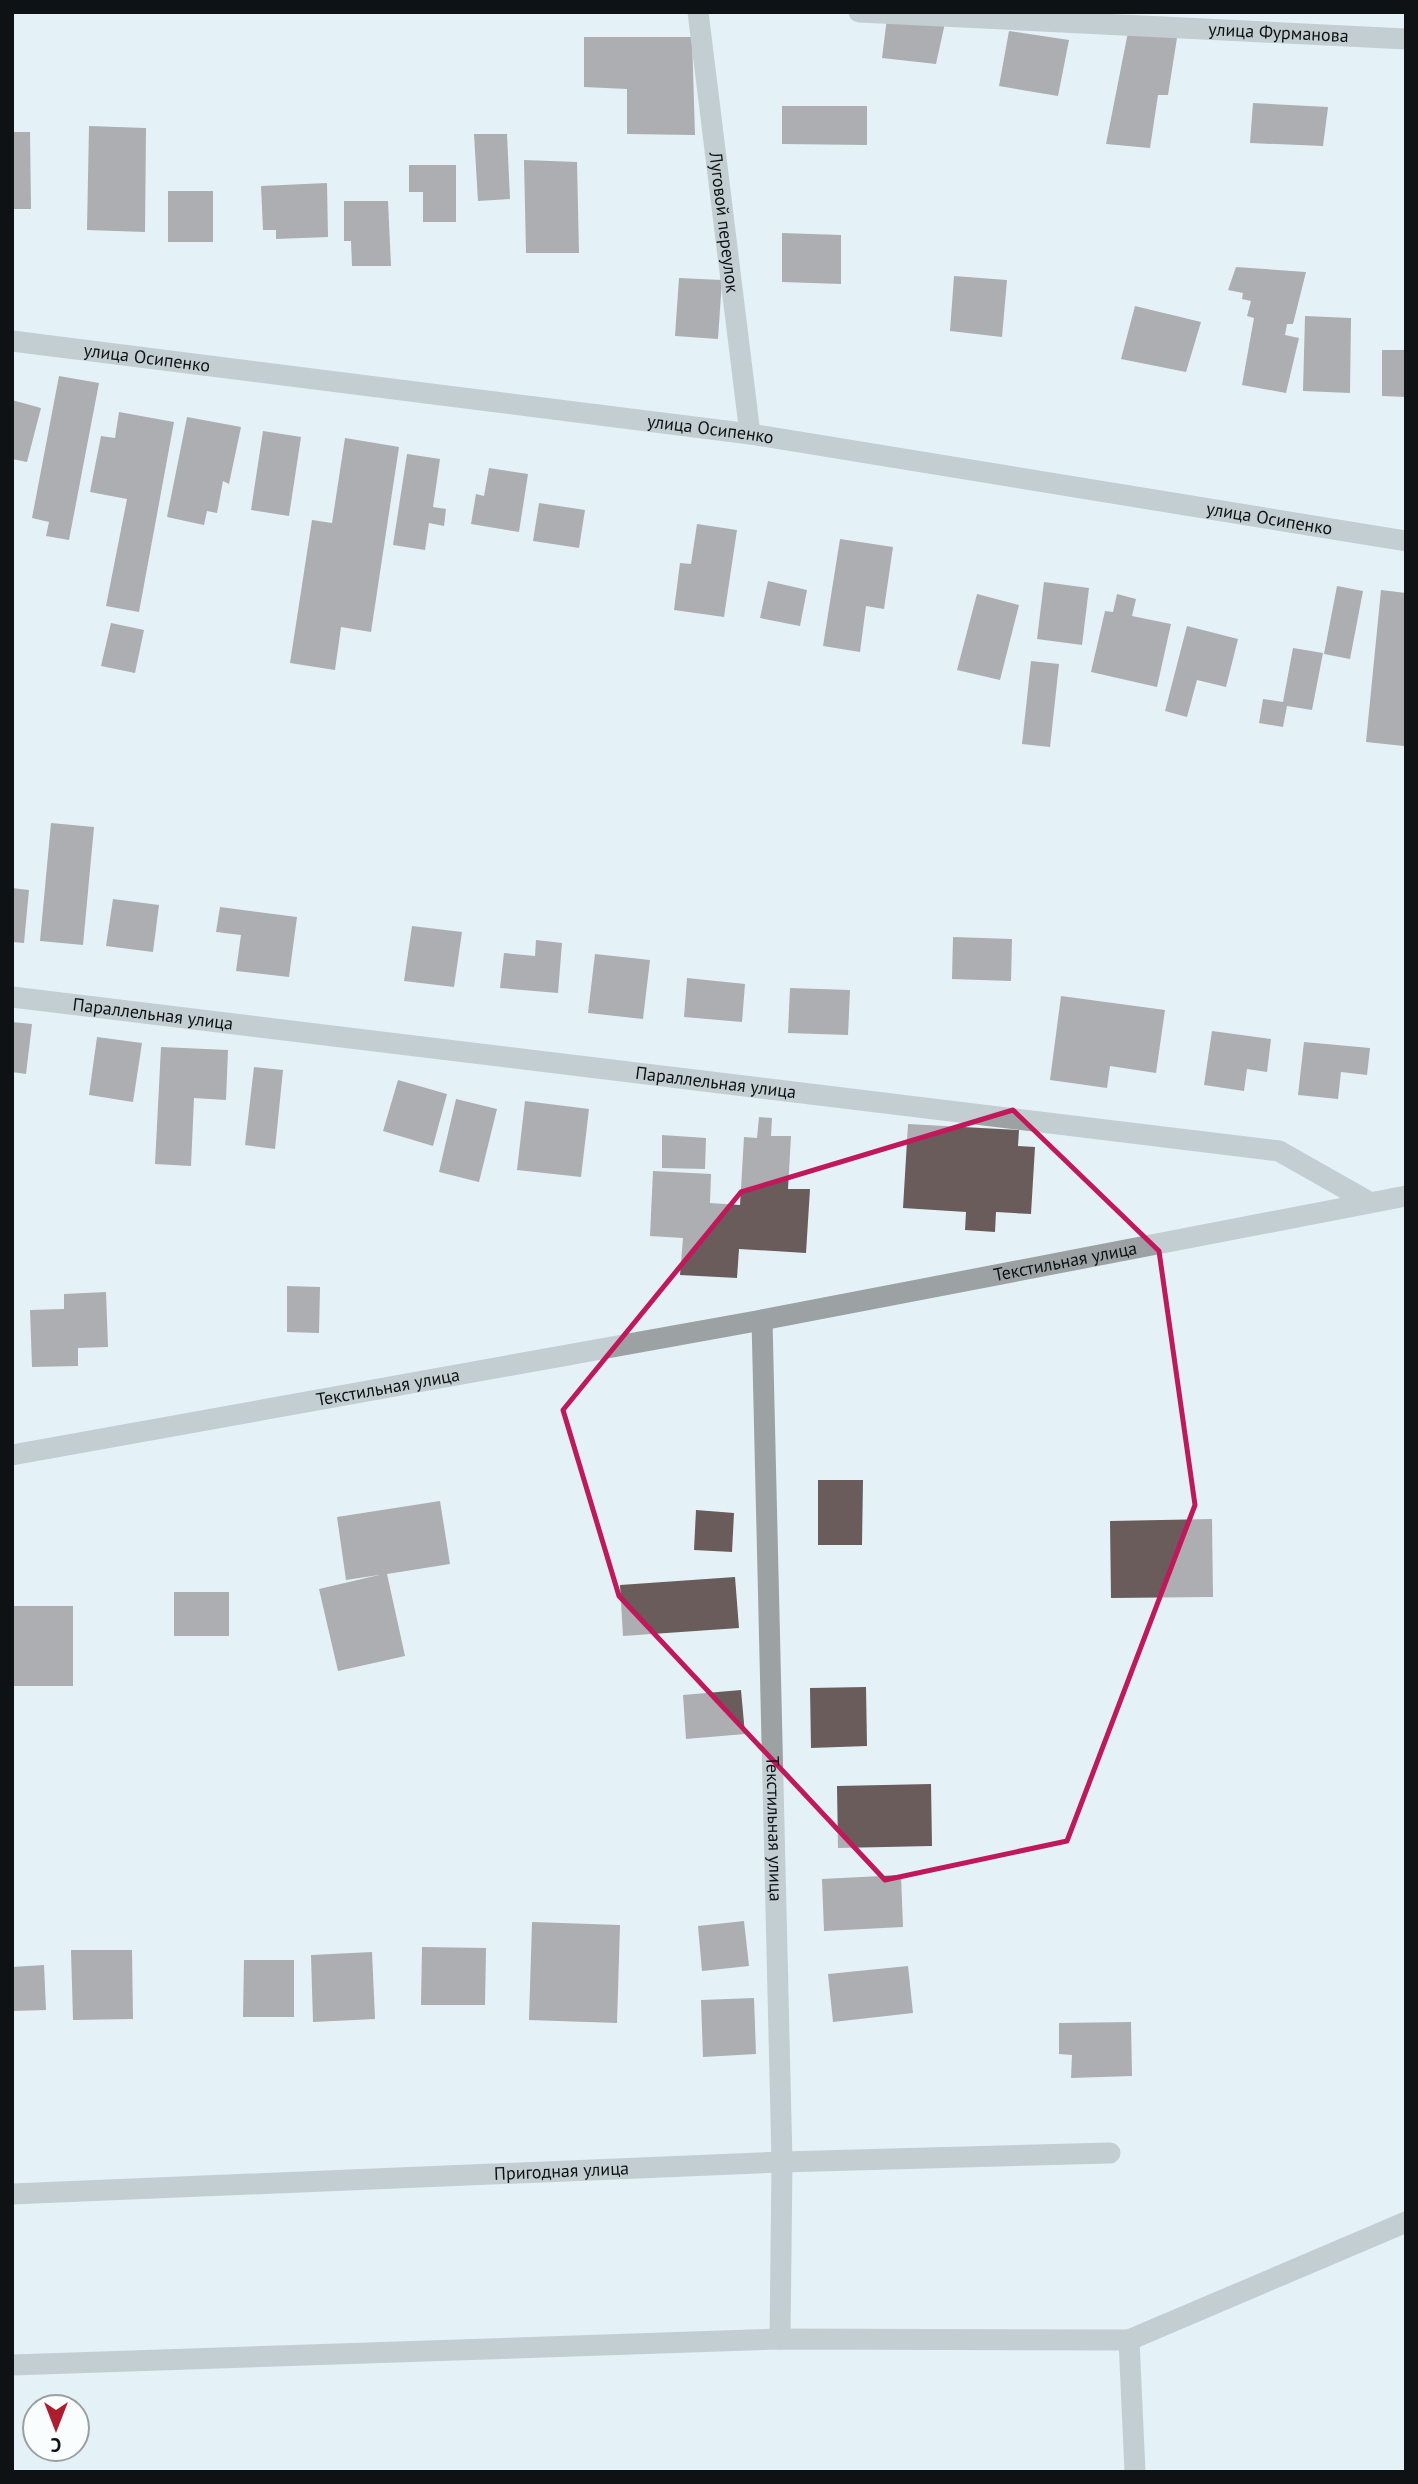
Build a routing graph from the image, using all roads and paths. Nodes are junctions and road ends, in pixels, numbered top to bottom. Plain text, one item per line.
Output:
1 (698, 12) edge
2 (859, 12) edge
3 (1406, 39) edge
4 (12, 341) edge
5 (750, 434) junction
6 (1406, 541) edge
7 (12, 997) edge
8 (1406, 1196) edge
9 (1369, 1202) junction
10 (762, 1320) junction
11 (12, 1455) edge
12 (1110, 2153) dead end
13 (782, 2162) junction
14 (12, 2194) edge
15 (1406, 2222) edge
16 (780, 2339) junction
17 (1129, 2340) junction
18 (12, 2365) edge
19 (1135, 2472) edge

1 - 5 street, Луговой переулок
2 - 3 street, улица Фурманова
4 - 5 street, улица Осипенко
5 - 6 street, улица Осипенко
7 - 9 street, Параллельная улица
8 - 9 street
9 - 10 street, Текстильная улица
10 - 11 street, Текстильная улица
10 - 13 street, Текстильная улица
12 - 13 street, Пригодная улица
13 - 14 street, Пригодная улица
13 - 16 street, Текстильная улица
15 - 17 street
16 - 17 street
16 - 18 street
17 - 19 street

